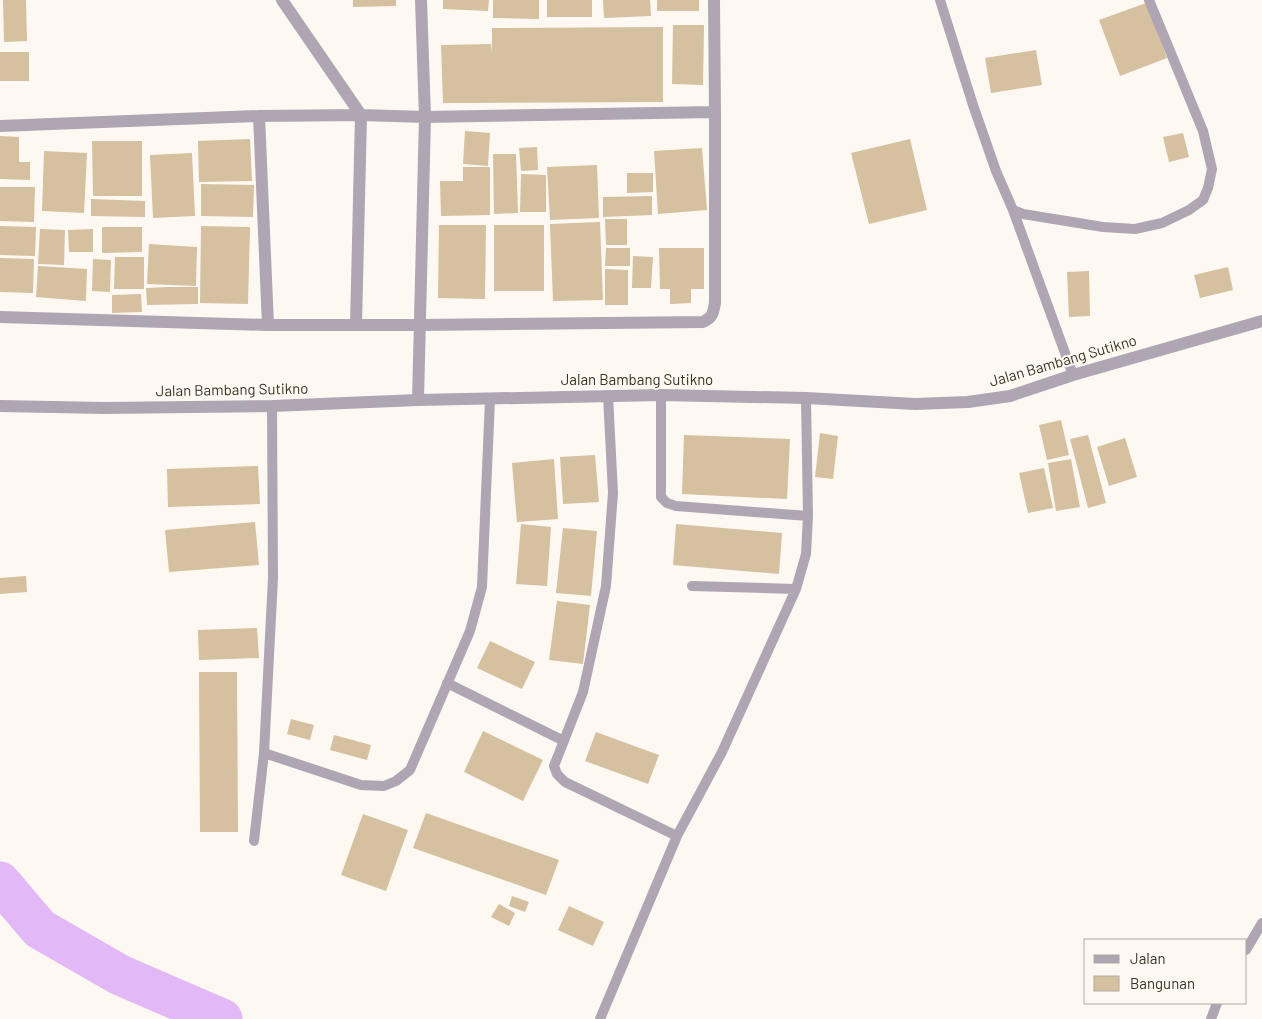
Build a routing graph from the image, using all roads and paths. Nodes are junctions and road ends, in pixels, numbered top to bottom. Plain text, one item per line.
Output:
1 (282, 0) edge
2 (421, 0) edge
3 (714, 0) edge
4 (940, 0) edge
5 (1149, 0) edge
6 (715, 112) junction
7 (361, 115) junction
8 (259, 116) junction
9 (425, 117) junction
10 (0, 126) edge
11 (1013, 210) junction
12 (0, 317) edge
13 (1262, 321) edge
14 (356, 325) junction
15 (420, 325) junction
16 (268, 326) junction
17 (1073, 375) junction
18 (661, 395) junction
19 (608, 396) junction
20 (806, 398) junction
21 (490, 399) junction
22 (418, 400) junction
23 (0, 406) edge
24 (272, 406) junction
25 (808, 516) junction
26 (692, 586) dead end
27 (796, 590) junction
28 (447, 683) junction
29 (564, 741) junction
30 (264, 753) junction
31 (678, 836) junction
32 (254, 841) dead end
33 (1262, 923) edge
34 (1247, 948) edge
35 (1217, 1004) edge
36 (600, 1019) edge
37 (1211, 1019) edge

1 - 7 street
2 - 9 street
3 - 6 street
4 - 11 lane
5 - 11 lane
6 - 9 street
6 - 15 street
7 - 8 street
7 - 9 street
7 - 14 street
8 - 10 street
8 - 16 street
9 - 15 street
11 - 17 lane
12 - 16 street
13 - 17 street, Jalan Bambang Sutikno
14 - 15 street
14 - 16 street
15 - 22 street
17 - 20 street, Jalan Bambang Sutikno
18 - 19 street, Jalan Bambang Sutikno
18 - 20 street, Jalan Bambang Sutikno
18 - 25 lane
19 - 21 street, Jalan Bambang Sutikno
19 - 29 lane
20 - 25 lane
21 - 22 street, Jalan Bambang Sutikno
21 - 28 lane
22 - 24 street, Jalan Bambang Sutikno
23 - 24 street, Jalan Bambang Sutikno
24 - 30 lane
25 - 27 lane
26 - 27 lane
27 - 31 lane
28 - 29 lane
28 - 30 lane
29 - 31 lane
30 - 32 lane
31 - 36 lane
33 - 34 lane
35 - 37 lane

